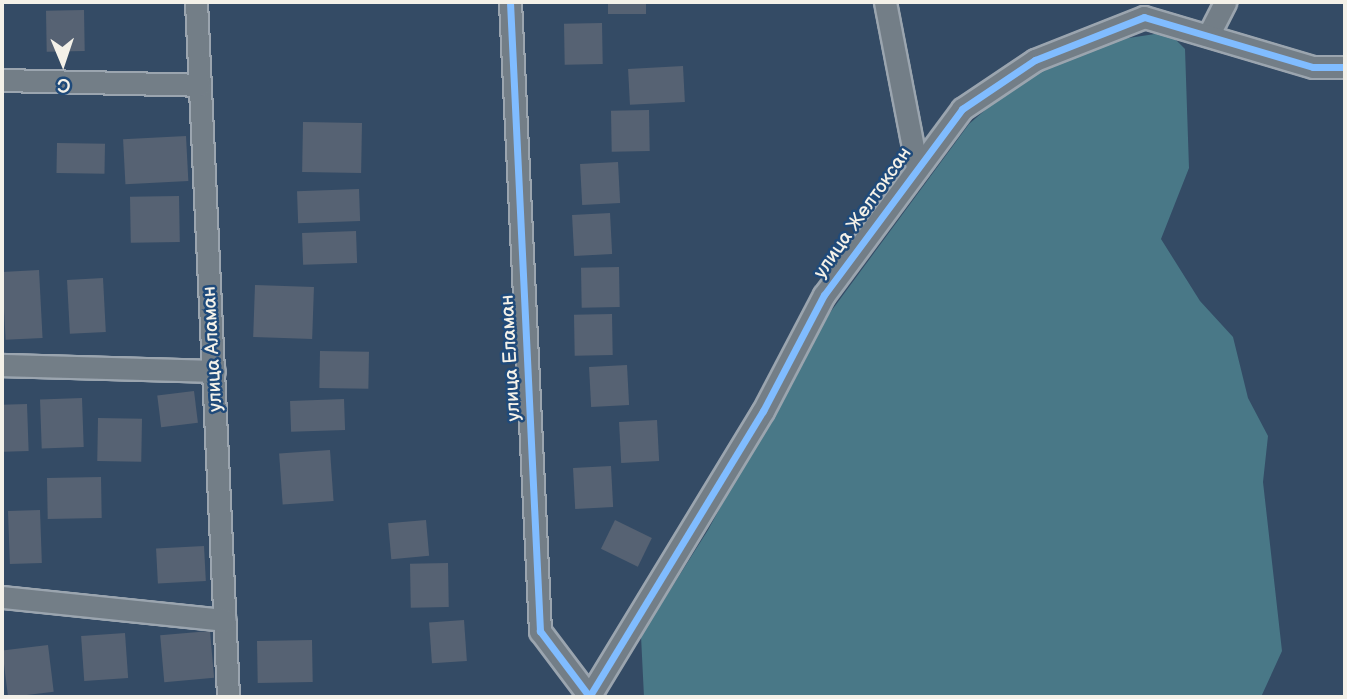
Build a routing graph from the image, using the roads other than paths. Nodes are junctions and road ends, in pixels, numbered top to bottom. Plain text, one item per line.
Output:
1 (196, 2) edge
2 (510, 2) edge
3 (885, 2) edge
4 (1225, 2) edge
5 (1210, 32) junction
6 (1345, 67) edge
7 (2, 80) edge
8 (200, 85) junction
9 (916, 163) junction
10 (2, 365) edge
11 (214, 371) junction
12 (2, 597) edge
13 (225, 620) junction
14 (589, 696) edge
15 (228, 697) edge

1 - 8 street, улица Аламан
2 - 14 street, улица Еламан
3 - 9 street
4 - 5 street
5 - 6 street, улица Желтоксан
5 - 9 street, улица Желтоксан
7 - 8 street
8 - 11 street, улица Аламан
9 - 14 street, улица Желтоксан
10 - 11 street
11 - 13 street, улица Аламан
12 - 13 street
13 - 15 street, улица Аламан

